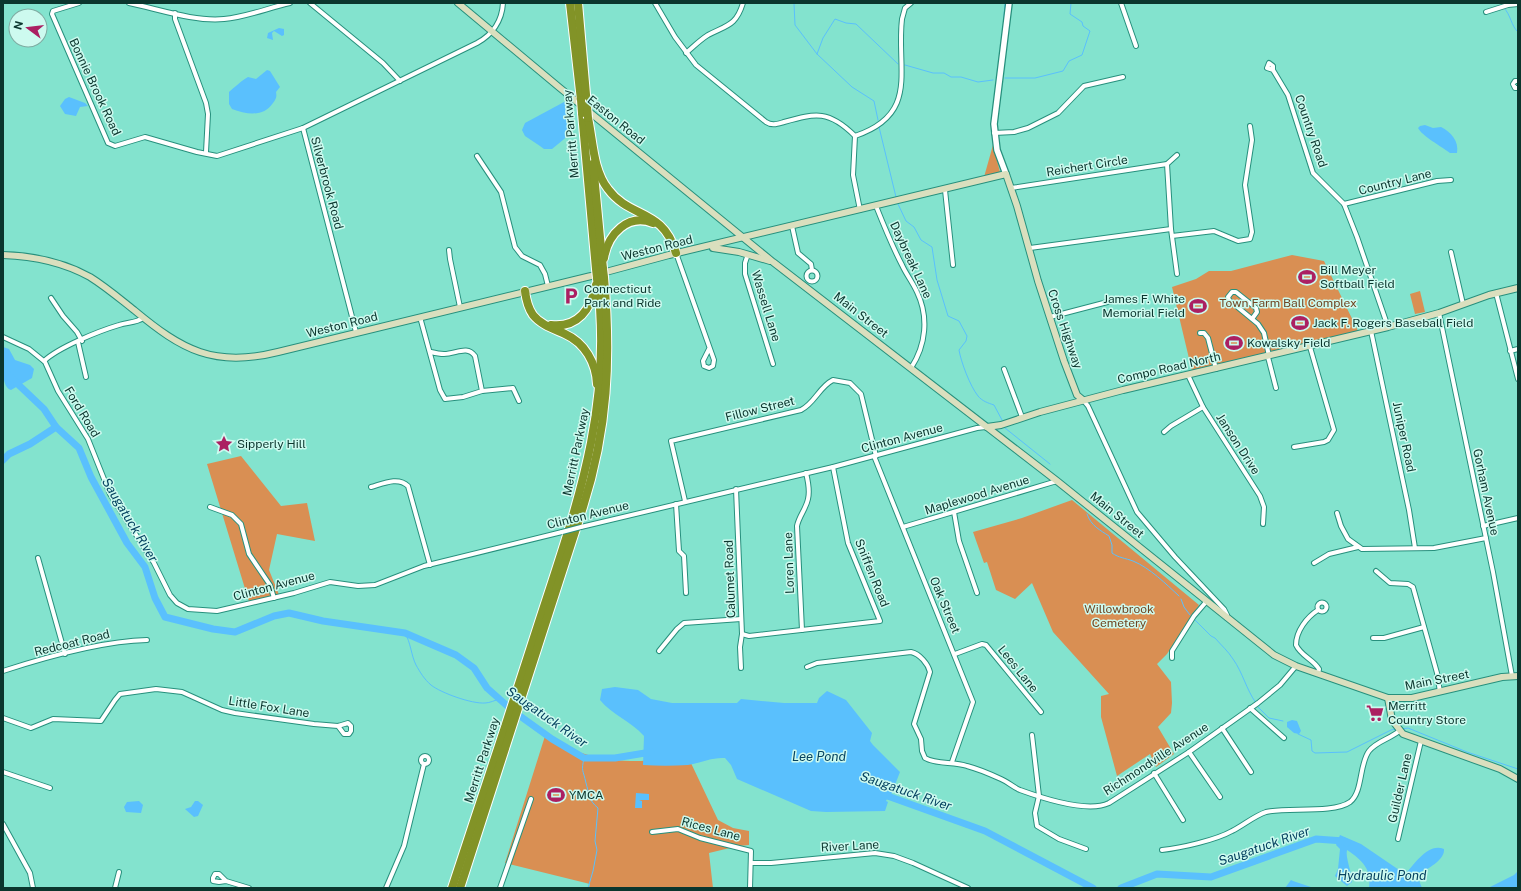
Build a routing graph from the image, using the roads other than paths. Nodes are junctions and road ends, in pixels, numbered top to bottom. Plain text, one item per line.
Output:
1 (79, 3) edge
2 (129, 3) edge
3 (290, 3) edge
4 (310, 3) edge
5 (458, 3) edge
6 (503, 3) edge
7 (570, 3) edge
8 (578, 3) edge
9 (655, 3) edge
10 (743, 3) edge
11 (906, 3) edge
12 (911, 3) edge
13 (1009, 3) edge
14 (1121, 3) edge
15 (1518, 4) edge
16 (905, 8) junction
17 (175, 12) junction
18 (1486, 12) dead end
19 (492, 32) junction
20 (1136, 46) dead end
21 (686, 53) junction
22 (1273, 70) dead end
23 (1123, 77) dead end
24 (400, 81) junction
25 (1518, 81) edge
26 (1518, 88) edge
27 (585, 116) junction
28 (1250, 126) dead end
29 (303, 128) junction
30 (994, 133) junction
31 (855, 136) junction
32 (206, 152) junction
33 (1177, 155) dead end
34 (477, 156) dead end
35 (1166, 164) junction
36 (1006, 174) junction
37 (1451, 180) dead end
38 (1011, 188) junction
39 (945, 190) junction
40 (1344, 204) junction
41 (876, 206) junction
42 (860, 210) junction
43 (792, 226) junction
44 (665, 229) junction
45 (1171, 229) junction
46 (1172, 236) junction
47 (744, 237) junction
48 (707, 247) junction
49 (1030, 248) junction
50 (449, 250) dead end
51 (1451, 252) dead end
52 (676, 253) junction
53 (748, 254) junction
54 (3, 256) edge
55 (773, 262) junction
56 (953, 264) dead end
57 (812, 270) dead end
58 (600, 273) junction
59 (1177, 274) dead end
60 (548, 286) junction
61 (1518, 288) edge
62 (525, 291) junction
63 (1496, 293) junction
64 (51, 298) dead end
65 (1119, 299) dead end
66 (1464, 304) junction
67 (460, 307) junction
68 (1439, 313) junction
69 (420, 317) junction
70 (1050, 317) junction
71 (143, 318) junction
72 (1252, 319) junction
73 (546, 325) junction
74 (1388, 327) junction
75 (1370, 331) junction
76 (356, 332) junction
77 (1200, 333) dead end
78 (3, 337) edge
79 (80, 341) junction
80 (1310, 347) junction
81 (709, 349) dead end
82 (1518, 349) edge
83 (1510, 351) junction
84 (431, 352) junction
85 (1268, 356) junction
86 (44, 361) junction
87 (773, 364) dead end
88 (911, 368) junction
89 (1004, 369) dead end
90 (1216, 369) junction
91 (1188, 375) junction
92 (86, 377) dead end
93 (1518, 379) edge
94 (1276, 388) dead end
95 (482, 391) junction
96 (1083, 400) junction
97 (519, 401) dead end
98 (1203, 407) junction
99 (1022, 418) junction
100 (987, 427) junction
101 (1164, 432) dead end
102 (593, 439) junction
103 (1294, 447) dead end
104 (875, 456) junction
105 (833, 467) junction
106 (806, 473) junction
107 (1058, 481) junction
108 (370, 488) dead end
109 (736, 489) junction
110 (685, 501) junction
111 (676, 504) junction
112 (210, 507) dead end
113 (954, 512) junction
114 (1336, 513) dead end
115 (1518, 518) edge
116 (1263, 524) dead end
117 (1483, 526) junction
118 (903, 528) junction
119 (1486, 538) junction
120 (1358, 547) junction
121 (1415, 548) junction
122 (38, 558) dead end
123 (1314, 563) dead end
124 (430, 564) junction
125 (1376, 571) dead end
126 (686, 593) dead end
127 (977, 594) dead end
128 (274, 598) junction
129 (1206, 602) junction
130 (1318, 610) dead end
131 (194, 611) joint
132 (1227, 618) junction
133 (741, 619) junction
134 (1424, 627) junction
135 (802, 630) junction
136 (742, 634) junction
137 (1373, 638) dead end
138 (147, 640) dead end
139 (659, 651) dead end
140 (65, 654) junction
141 (955, 654) junction
142 (1172, 658) dead end
143 (1296, 666) junction
144 (807, 667) dead end
145 (741, 668) dead end
146 (3, 671) edge
147 (1318, 674) junction
148 (1515, 676) edge
149 (521, 689) junction
150 (1440, 692) junction
151 (1388, 698) junction
152 (1254, 705) junction
153 (1040, 712) dead end
154 (3, 718) edge
155 (338, 726) dead end
156 (1222, 728) junction
157 (507, 731) junction
158 (1399, 731) junction
159 (1032, 735) dead end
160 (1284, 738) dead end
161 (1421, 742) junction
162 (1190, 752) junction
163 (952, 762) junction
164 (424, 764) dead end
165 (3, 772) edge
166 (1251, 772) dead end
167 (1154, 773) junction
168 (1518, 779) edge
169 (50, 788) dead end
170 (1039, 796) junction
171 (1220, 797) dead end
172 (531, 799) dead end
173 (1183, 820) dead end
174 (3, 824) edge
175 (652, 832) dead end
176 (1398, 839) dead end
177 (1086, 849) dead end
178 (1162, 850) dead end
179 (751, 863) junction
180 (119, 872) dead end
181 (226, 881) dead end
182 (33, 888) edge
183 (115, 888) edge
184 (249, 888) edge
185 (386, 888) edge
186 (452, 888) edge
187 (460, 888) edge
188 (500, 888) edge
189 (750, 888) edge
190 (968, 888) edge

1 - 32 street, Bonnie Brook Road
2 - 17 street
3 - 17 street
4 - 24 street
5 - 19 main road, Easton Road
6 - 19 street
7 - 27 highway, Merritt Parkway, bridge
8 - 27 highway, Merritt Parkway, bridge
9 - 21 street
10 - 21 street
11 - 16 street
12 - 16 street
13 - 30 street, Cross Highway
14 - 20 street
15 - 18 street
16 - 31 street
17 - 32 street
19 - 24 street, Silverbrook Road
19 - 47 main road, Easton Road
21 - 31 street
22 - 40 street, Country Road
23 - 30 street
24 - 29 street, Silverbrook Road
25 - 26 street
27 - 44 highway
27 - 58 highway, Merritt Parkway
28 - 46 street
29 - 32 street, Bonnie Brook Road
29 - 76 street, Silverbrook Road
30 - 36 street, Cross Highway
31 - 42 street
33 - 35 street
34 - 60 street
35 - 38 street, Reichert Circle
35 - 45 street
36 - 38 main road, Cross Highway
36 - 39 main road, Weston Road
37 - 40 street, Country Lane
38 - 49 main road, Cross Highway
39 - 41 main road, Weston Road
39 - 56 street
40 - 74 street, Country Road
41 - 42 main road, Weston Road
41 - 88 street, Daybreak Lane
42 - 43 main road, Weston Road
43 - 47 main road, Weston Road
43 - 57 street
44 - 52 highway
44 - 58 highway
45 - 46 street
45 - 49 street
46 - 59 street
47 - 48 main road, Weston Road
47 - 55 main road, Main Street
48 - 52 main road, Weston Road
48 - 53 main road, Weston Road
49 - 70 main road, Cross Highway
50 - 67 street
51 - 66 street
52 - 60 main road, Weston Road
52 - 81 street
53 - 55 main road, Weston Road
53 - 87 street, Wassell Lane
54 - 71 main road, Weston Road
55 - 88 main road, Main Street
58 - 73 highway
58 - 102 highway, Merritt Parkway
58 - 149 highway, Merritt Parkway
60 - 62 main road, Weston Road
61 - 63 main road, Compo Road North
62 - 67 main road, Weston Road
62 - 73 highway
63 - 66 main road, Compo Road North
63 - 83 street
64 - 79 street
65 - 70 street
66 - 68 main road, Compo Road North
67 - 69 main road, Weston Road
68 - 74 main road, Compo Road North
68 - 117 street, Gorham Avenue
69 - 76 main road, Weston Road
69 - 84 street
70 - 96 main road, Cross Highway
71 - 76 main road, Weston Road
71 - 79 street
72 - 72 street
72 - 85 street
73 - 102 highway
74 - 75 main road, Compo Road North
75 - 80 main road, Compo Road North
75 - 121 street, Juniper Road
77 - 90 street
78 - 86 street, Ford Road
79 - 86 street
79 - 92 street
80 - 85 main road, Compo Road North
80 - 103 street
82 - 83 street
83 - 93 street
84 - 95 street
84 - 95 street
85 - 90 main road, Compo Road North
85 - 94 street
86 - 131 street, Ford Road
88 - 100 main road, Main Street
89 - 99 street
90 - 91 main road, Compo Road North
91 - 96 main road, Compo Road North
91 - 98 street, Janson Drive
95 - 97 street
96 - 99 main road, Compo Road North
96 - 132 street, Cross Highway
98 - 101 street
98 - 116 street, Janson Drive
99 - 100 main road, Compo Road North
100 - 104 street, Clinton Avenue
100 - 107 main road, Main Street
102 - 149 highway, Merritt Parkway
104 - 105 street, Clinton Avenue
104 - 110 street, Fillow Street
104 - 118 street, Oak Street
105 - 106 street, Clinton Avenue
105 - 135 street, Sniffen Road
106 - 109 street, Clinton Avenue
106 - 135 street, Loren Lane
107 - 113 street, Maplewood Avenue
107 - 129 main road, Main Street
108 - 124 street
109 - 110 street, Clinton Avenue
109 - 133 street, Calumet Road
110 - 111 street, Clinton Avenue
111 - 124 street, Clinton Avenue, bridge
111 - 126 street
112 - 128 street
113 - 118 street, Maplewood Avenue
113 - 127 street
114 - 120 street
115 - 117 street
117 - 119 street, Gorham Avenue
118 - 141 street, Oak Street
119 - 121 street
119 - 148 street, Gorham Avenue
120 - 121 street
120 - 123 street
122 - 140 street
124 - 128 street, Clinton Avenue
125 - 134 street
128 - 131 street, Clinton Avenue
129 - 132 main road, Main Street
129 - 142 street
130 - 147 street
132 - 143 main road, Main Street
133 - 136 street, Calumet Road
133 - 139 street
134 - 137 street
134 - 150 street
135 - 136 street, Sniffen Road
136 - 145 street, Calumet Road
138 - 140 street, Redcoat Road
140 - 146 street, Redcoat Road
141 - 153 street, Lees Lane
141 - 163 street, Oak Street
143 - 147 main road, Main Street
143 - 152 street, Richmondville Avenue
144 - 163 street, Richmondville Avenue
147 - 151 main road, Main Street
148 - 150 main road, Main Street
149 - 157 highway, Merritt Parkway
150 - 151 main road, Main Street
151 - 158 main road
152 - 156 street, Richmondville Avenue
152 - 160 street
154 - 155 street, Little Fox Lane
156 - 162 street, Richmondville Avenue
156 - 166 street
157 - 186 highway, Merritt Parkway
157 - 187 highway, Merritt Parkway
158 - 161 main road
158 - 178 street
159 - 170 street
161 - 168 main road
161 - 176 street, Guilder Lane
162 - 167 street, Richmondville Avenue
162 - 171 street
163 - 170 street, Richmondville Avenue
164 - 185 street
165 - 169 street
167 - 170 street, Richmondville Avenue
167 - 173 street
170 - 177 street
172 - 188 street
174 - 182 street
175 - 179 street, Rices Lane
179 - 189 street, Rices Lane
179 - 190 street, River Lane
180 - 183 street
181 - 184 street

